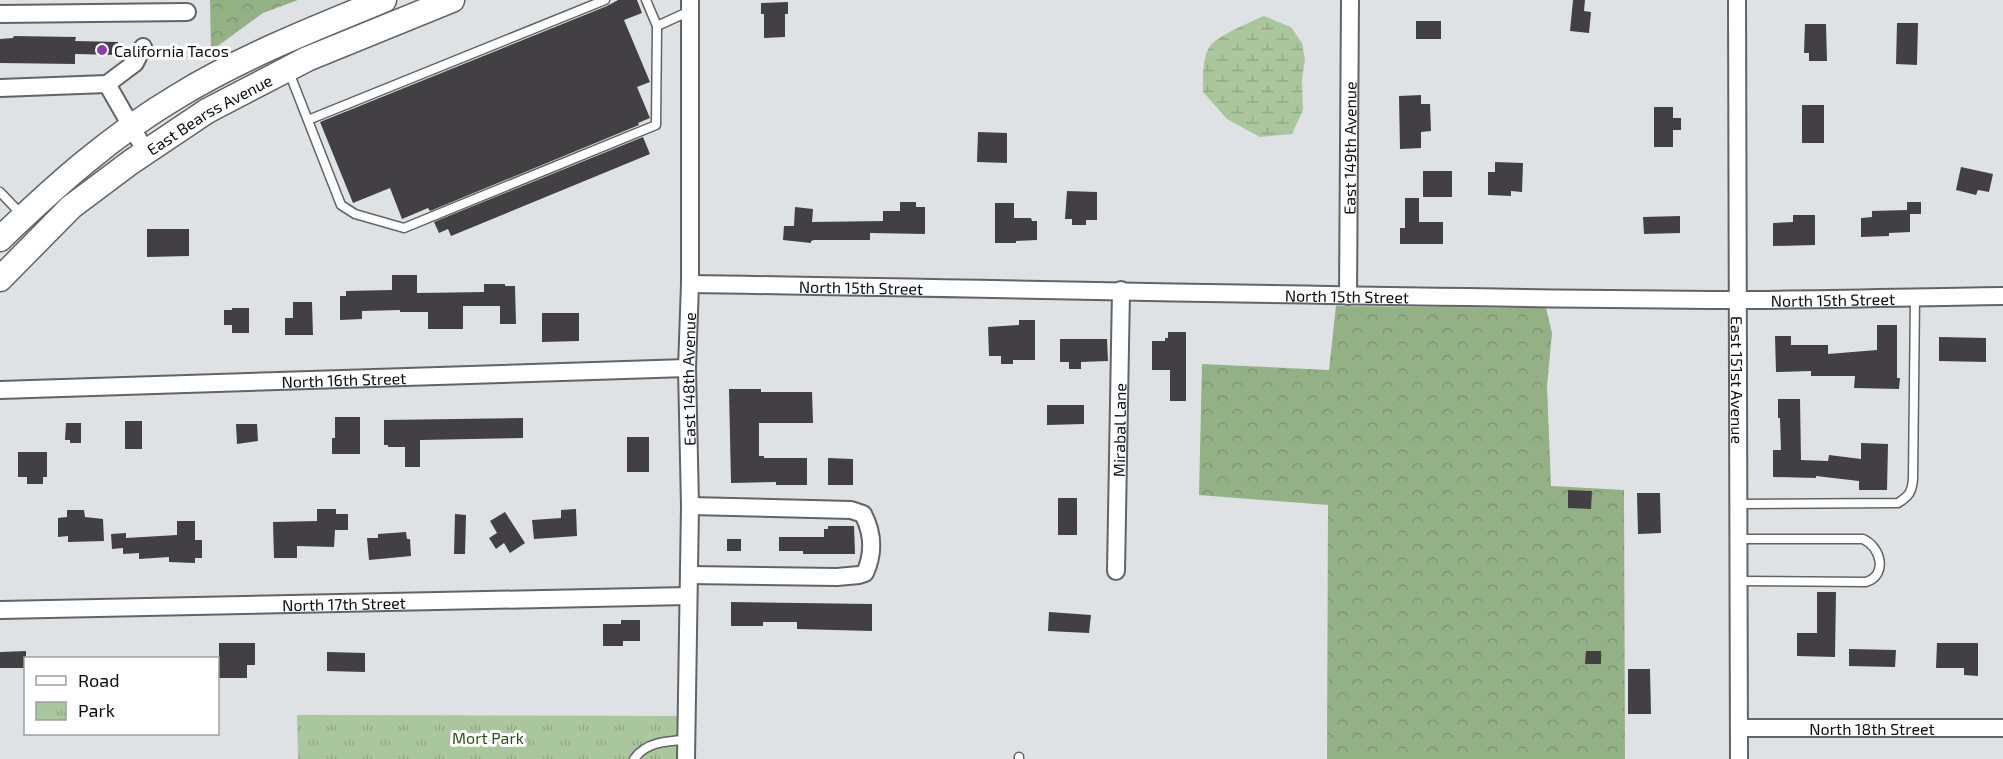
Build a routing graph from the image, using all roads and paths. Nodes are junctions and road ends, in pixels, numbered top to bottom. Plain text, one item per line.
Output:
1 (384, 0) edge
2 (452, 0) edge
3 (605, 0) edge
4 (646, 0) edge
5 (1350, 0) edge
6 (1737, 0) edge
7 (690, 5) edge
8 (187, 12) dead end
9 (0, 14) edge
10 (657, 26) junction
11 (143, 47) dead end
12 (288, 68) junction
13 (106, 84) junction
14 (0, 88) edge
15 (308, 120) junction
16 (131, 127) junction
17 (146, 152) junction
18 (0, 192) edge
19 (23, 216) junction
20 (0, 238) edge
21 (0, 279) edge
22 (690, 284) junction
23 (1121, 290) junction
24 (1348, 296) junction
25 (2003, 296) edge
26 (1915, 297) junction
27 (1736, 300) junction
28 (687, 368) junction
29 (0, 390) edge
30 (1738, 504) junction
31 (690, 506) junction
32 (1738, 539) junction
33 (1116, 571) dead end
34 (689, 575) junction
35 (1739, 581) junction
36 (688, 596) junction
37 (0, 609) edge
38 (1740, 728) junction
39 (2003, 728) edge
40 (686, 740) junction
41 (634, 759) edge
42 (686, 759) edge
43 (1740, 759) edge

1 - 16 main road, East Bearss Avenue
2 - 12 main road, East Bearss Avenue
3 - 15 lane
4 - 10 lane
5 - 24 street, East 149th Avenue
6 - 27 street, East 151st Avenue
7 - 10 lane
7 - 22 street, East 148th Avenue
8 - 9 street
10 - 15 lane
11 - 13 street
12 - 15 lane
12 - 17 main road, East Bearss Avenue
13 - 14 street
13 - 16 street
16 - 17 street
16 - 19 main road, East Bearss Avenue
17 - 21 main road, East Bearss Avenue
18 - 19 lane
19 - 20 main road, East Bearss Avenue
22 - 23 street, North 15th Street
22 - 28 street, East 148th Avenue
23 - 24 street, North 15th Street
23 - 33 street, Mirabal Lane
24 - 27 street, North 15th Street
25 - 26 street, North 15th Street
26 - 27 street, North 15th Street
26 - 30 lane
27 - 30 street, East 151st Avenue
28 - 29 street, North 16th Street
28 - 31 street, East 148th Avenue
30 - 32 street, East 151st Avenue
31 - 34 street, East 148th Avenue
31 - 34 street
32 - 35 street, East 151st Avenue
32 - 35 lane
34 - 36 street, East 148th Avenue
35 - 38 street, East 151st Avenue
36 - 37 street, North 17th Street
36 - 40 street, East 148th Avenue
38 - 39 street, North 18th Street
38 - 43 street, East 151st Avenue
40 - 41 lane
40 - 42 street, East 148th Avenue

